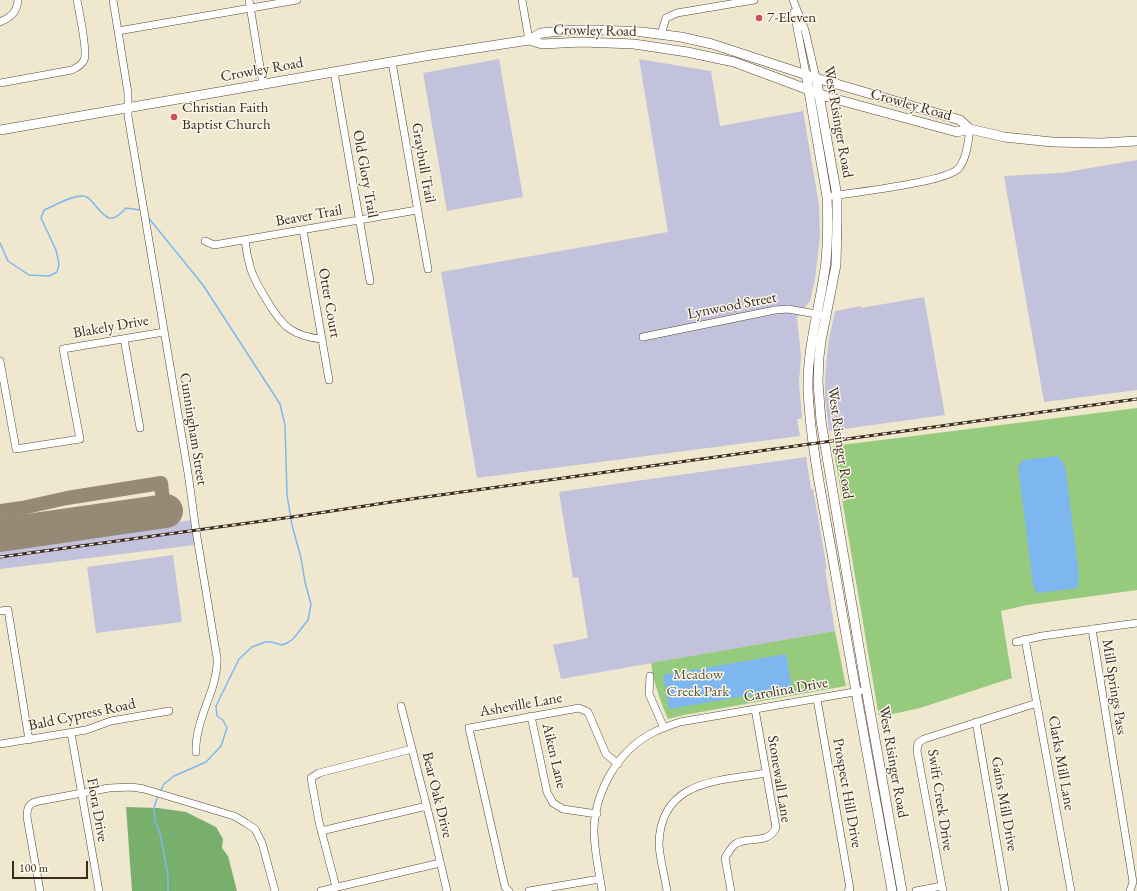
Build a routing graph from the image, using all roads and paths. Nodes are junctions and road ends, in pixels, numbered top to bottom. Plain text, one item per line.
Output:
1 (18, 0) edge
2 (77, 0) edge
3 (113, 0) edge
4 (249, 0) edge
5 (297, 0) edge
6 (522, 0) edge
7 (754, 0) edge
8 (793, 0) edge
9 (250, 8) junction
10 (0, 22) edge
11 (118, 31) junction
12 (660, 34) junction
13 (529, 40) junction
14 (392, 62) junction
15 (334, 72) junction
16 (806, 74) junction
17 (816, 78) junction
18 (0, 83) edge
19 (263, 84) junction
20 (808, 89) junction
21 (819, 94) junction
22 (128, 108) junction
23 (970, 129) junction
24 (0, 130) edge
25 (1137, 141) edge
26 (837, 196) junction
27 (827, 197) junction
28 (417, 210) junction
29 (360, 220) junction
30 (303, 230) junction
31 (245, 240) junction
32 (205, 241) dead end
33 (428, 269) dead end
34 (370, 281) dead end
35 (821, 315) junction
36 (164, 332) junction
37 (643, 337) dead end
38 (124, 339) junction
39 (322, 339) junction
40 (0, 361) edge
41 (329, 380) dead end
42 (2, 388) edge
43 (140, 428) dead end
44 (837, 583) junction
45 (0, 611) edge
46 (1137, 623) edge
47 (1092, 629) junction
48 (856, 630) junction
49 (1025, 639) junction
50 (1016, 642) dead end
51 (650, 676) dead end
52 (866, 689) junction
53 (856, 691) junction
54 (817, 699) junction
55 (1037, 703) junction
56 (401, 706) dead end
57 (755, 709) junction
58 (169, 711) dead end
59 (531, 716) junction
60 (976, 722) junction
61 (664, 728) junction
62 (71, 733) junction
63 (29, 740) junction
64 (0, 744) edge
65 (412, 750) junction
66 (196, 752) dead end
67 (618, 764) junction
68 (766, 773) junction
69 (81, 794) junction
70 (427, 806) junction
71 (597, 814) junction
72 (321, 831) junction
73 (440, 863) junction
74 (600, 879) junction
75 (336, 887) junction
76 (942, 889) edge
77 (40, 891) edge
78 (99, 891) edge
79 (275, 891) edge
80 (321, 891) edge
81 (447, 891) edge
82 (509, 891) edge
83 (529, 891) edge
84 (602, 891) edge
85 (667, 891) edge
86 (731, 891) edge
87 (848, 891) edge
88 (892, 891) edge
89 (902, 891) edge
90 (916, 891) edge
91 (1005, 891) edge
92 (1071, 891) edge
93 (1130, 891) edge

1 - 10 street
2 - 18 street
3 - 11 street, Cunningham Street
4 - 9 street
5 - 9 street
6 - 13 street
7 - 12 street
8 - 16 street, West Risinger Road
8 - 17 street, West Risinger Road
9 - 11 street
9 - 19 street
11 - 22 street, Cunningham Street
12 - 13 main road, Crowley Road
12 - 16 main road, Crowley Road
13 - 14 main road, Crowley Road
13 - 20 main road, Crowley Road
14 - 15 main road, Crowley Road
14 - 28 street, Graybull Trail
15 - 19 main road, Crowley Road
15 - 29 street, Old Glory Trail
16 - 17 main road, Crowley Road
16 - 20 main road, West Risinger Road
17 - 21 main road, West Risinger Road
17 - 23 main road, Crowley Road
19 - 22 main road, Crowley Road
20 - 21 main road, Crowley Road
20 - 27 main road, West Risinger Road
21 - 23 main road, Crowley Road
21 - 26 main road, West Risinger Road
22 - 24 main road, Crowley Road
22 - 36 street, Cunningham Street
23 - 25 main road
23 - 26 street
26 - 27 street
26 - 35 main road, West Risinger Road
27 - 35 main road, West Risinger Road
28 - 29 street, Beaver Trail
28 - 33 street, Graybull Trail
29 - 30 street, Beaver Trail
29 - 34 street, Old Glory Trail
30 - 31 street, Beaver Trail
30 - 39 street, Otter Court
31 - 32 street, Beaver Trail
31 - 39 street
35 - 37 street, Lynwood Street
35 - 44 main road, West Risinger Road
35 - 48 main road, West Risinger Road
36 - 38 street, Blakely Drive
36 - 66 street, Cunningham Street
38 - 42 street, Blakely Drive
38 - 43 street
39 - 41 street, Otter Court
40 - 42 street
44 - 48 main road
44 - 53 main road, West Risinger Road
45 - 63 street
46 - 47 street
47 - 49 street
47 - 93 street, Mill Springs Pass
48 - 52 main road, West Risinger Road
49 - 50 street
49 - 55 street, Clarks Mill Lane
51 - 61 street
52 - 53 street, Carolina Drive
52 - 89 main road, West Risinger Road
53 - 54 street, Carolina Drive
53 - 88 main road, West Risinger Road
54 - 57 street, Carolina Drive
54 - 87 street, Prospect Hill Drive
55 - 60 street, Swift Creek Drive
55 - 92 street, Clarks Mill Lane
56 - 65 street, Bear Oak Drive
57 - 61 street, Carolina Drive
57 - 68 street, Stonewall Lane
58 - 62 street, Bald Cypress Road
59 - 67 street, Asheville Lane
59 - 71 street, Aiken Lane
59 - 82 street, Asheville Lane
60 - 76 street, Swift Creek Drive
60 - 91 street, Gains Mill Drive
61 - 67 street, Carolina Drive
62 - 63 street, Bald Cypress Road
62 - 69 street, Flora Drive
63 - 64 street, Bald Cypress Road
65 - 70 street, Bear Oak Drive
65 - 72 street
67 - 71 street, Carolina Drive
68 - 85 street
68 - 86 street, Stonewall Lane
69 - 77 street
69 - 78 street, Flora Drive
69 - 79 street
70 - 72 street
70 - 73 street, Bear Oak Drive
71 - 74 street, Carolina Drive
72 - 75 street
73 - 75 street
73 - 81 street, Bear Oak Drive
74 - 83 street
74 - 84 street, Carolina Drive
75 - 80 street
76 - 90 street

